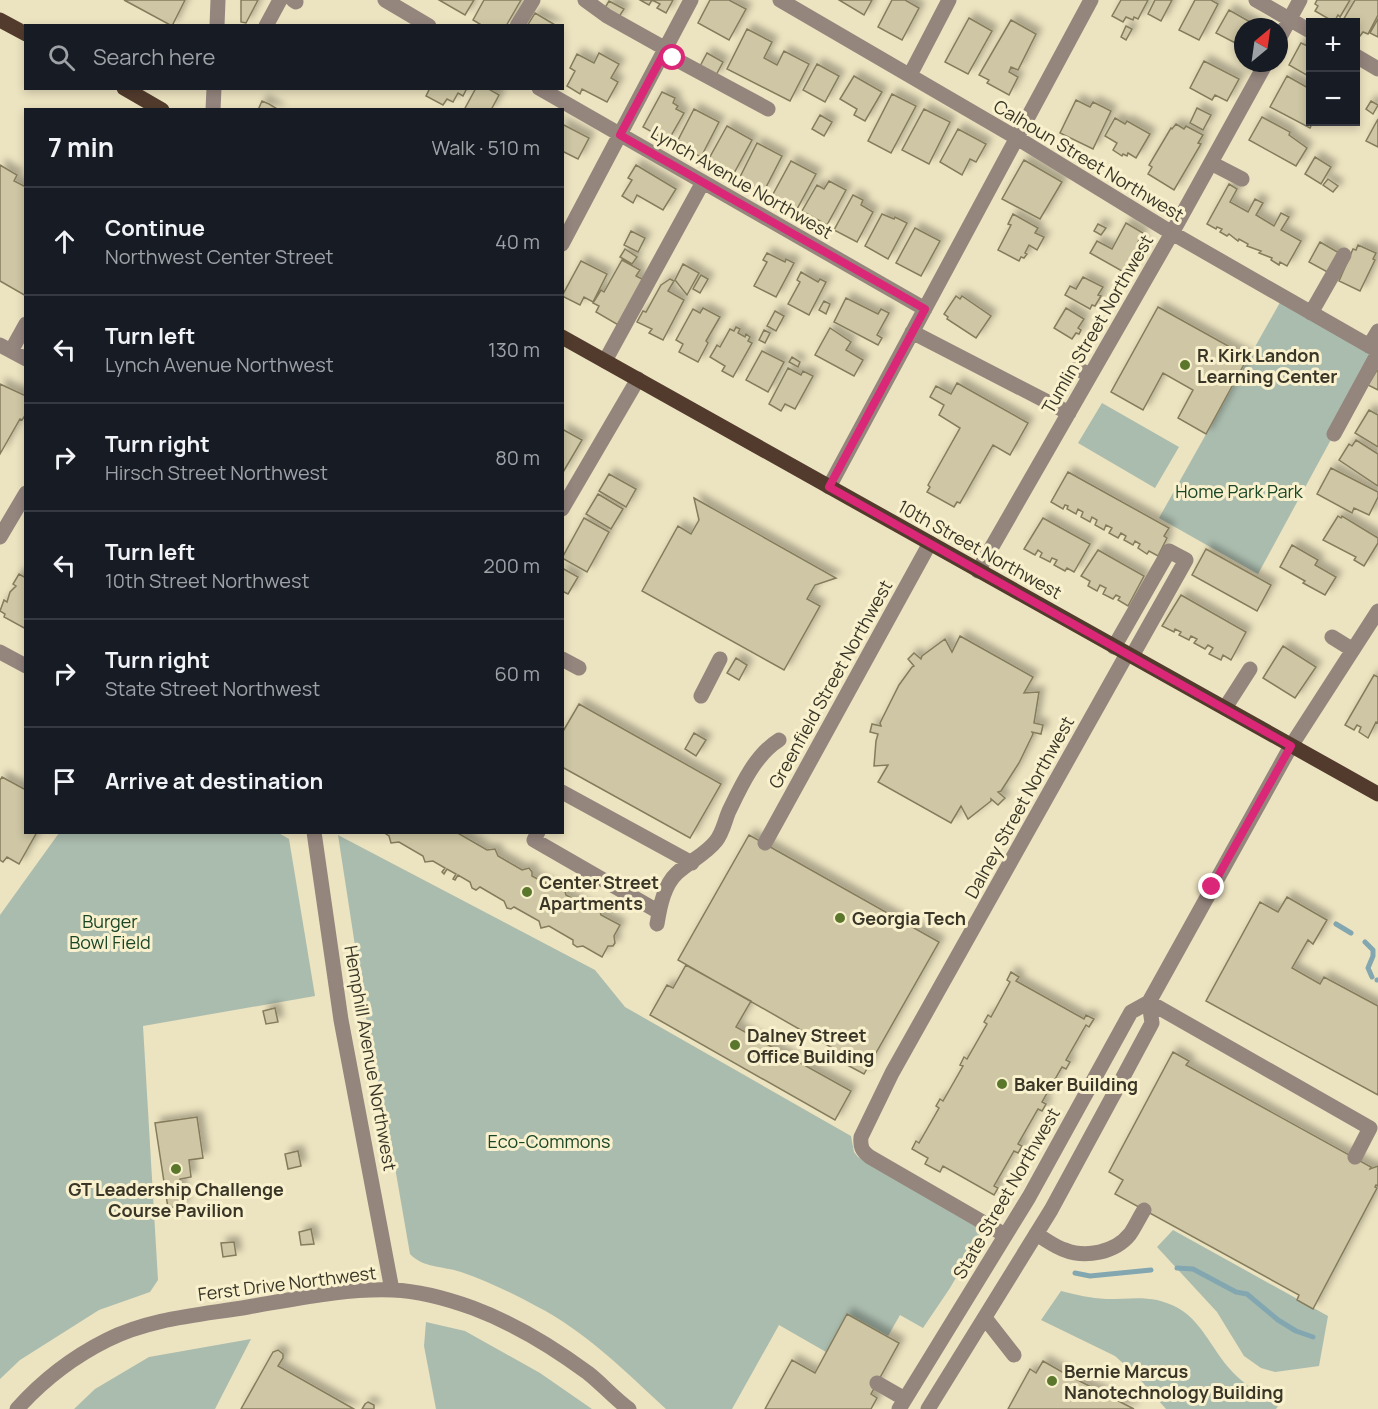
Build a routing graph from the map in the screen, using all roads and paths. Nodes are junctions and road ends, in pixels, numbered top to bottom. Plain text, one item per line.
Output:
1 (218, 0) edge
2 (280, 0) edge
3 (385, 0) edge
4 (533, 0) edge
5 (585, 0) edge
6 (691, 0) edge
7 (780, 0) edge
8 (949, 0) edge
9 (1091, 0) edge
10 (1256, 0) edge
11 (1300, 0) edge
12 (1290, 19) junction
13 (0, 20) edge
14 (1288, 23) edge
15 (217, 24) edge
16 (267, 24) edge
17 (426, 24) edge
18 (518, 24) edge
19 (1306, 28) edge
20 (24, 33) edge
21 (665, 51) junction
22 (1360, 58) edge
23 (1378, 69) edge
24 (1261, 72) edge
25 (909, 75) junction
26 (127, 90) edge
27 (214, 90) edge
28 (542, 90) edge
29 (159, 108) edge
30 (213, 108) edge
31 (768, 109) dead end
32 (620, 135) junction
33 (1017, 138) junction
34 (1210, 163) junction
35 (1242, 179) dead end
36 (703, 182) junction
37 (1172, 233) junction
38 (564, 240) edge
39 (1344, 255) dead end
40 (925, 309) junction
41 (1311, 313) junction
42 (24, 326) edge
43 (912, 332) junction
44 (1378, 332) edge
45 (564, 338) edge
46 (6, 348) edge
47 (1375, 350) edge
48 (24, 358) edge
49 (605, 361) junction
50 (638, 380) junction
51 (1069, 413) junction
52 (1335, 434) dead end
53 (829, 487) junction
54 (24, 496) edge
55 (564, 506) edge
56 (0, 537) edge
57 (930, 543) junction
58 (978, 571) junction
59 (1378, 611) edge
60 (1372, 633) edge
61 (1332, 637) dead end
62 (1353, 650) junction
63 (0, 652) edge
64 (1124, 652) junction
65 (720, 659) dead end
66 (564, 660) edge
67 (24, 665) edge
68 (579, 668) dead end
69 (1250, 669) dead end
70 (701, 696) dead end
71 (1225, 708) junction
72 (779, 740) dead end
73 (1291, 746) junction
74 (564, 793) edge
75 (1378, 794) edge
76 (314, 834) edge
77 (537, 834) edge
78 (765, 843) dead end
79 (692, 863) junction
80 (1149, 1002) junction
81 (1355, 1157) dead end
82 (1144, 1210) dead end
83 (1036, 1234) junction
84 (1005, 1235) junction
85 (393, 1290) junction
86 (985, 1317) junction
87 (1014, 1355) dead end
88 (877, 1383) dead end
89 (902, 1404) edge
90 (17, 1409) edge
91 (629, 1409) edge
92 (928, 1409) edge

1 - 15 street
2 - 16 street
3 - 17 street
4 - 18 street
5 - 21 street
6 - 21 street
7 - 25 street, Calhoun Street Northwest
8 - 25 street
9 - 33 street
10 - 12 street
11 - 12 street
12 - 14 street
12 - 19 street
13 - 20 main road
21 - 31 street
21 - 32 street
22 - 23 street
24 - 34 street, Tumlin Street Northwest
25 - 33 street, Calhoun Street Northwest
26 - 29 main road
27 - 30 street
28 - 32 street, Lynch Avenue Northwest
32 - 36 street, Lynch Avenue Northwest
32 - 38 street
33 - 37 street, Calhoun Street Northwest
33 - 40 street
34 - 35 street
34 - 37 street, Tumlin Street Northwest
36 - 40 street, Lynch Avenue Northwest
36 - 49 street
37 - 41 street, Calhoun Street Northwest
37 - 51 street, Tumlin Street Northwest
39 - 41 street
40 - 43 street
41 - 47 street, Calhoun Street Northwest
42 - 46 street
43 - 51 street
43 - 53 street
44 - 47 street
45 - 49 main road, 10th Street Northwest
46 - 48 street
47 - 52 street
49 - 50 main road, 10th Street Northwest
50 - 53 main road, 10th Street Northwest
50 - 55 street
51 - 58 street, Tumlin Street Northwest
53 - 57 main road, 10th Street Northwest
54 - 56 street
57 - 58 main road, 10th Street Northwest
57 - 78 street, Greenfield Street Northwest
58 - 64 main road, 10th Street Northwest
59 - 60 street, State Street Northwest
60 - 62 street, State Street Northwest
61 - 62 street
62 - 73 street, State Street Northwest
63 - 67 street
64 - 64 street
64 - 71 main road, 10th Street Northwest
64 - 84 street, Dalney Street Northwest
65 - 70 street
66 - 68 street
69 - 71 street
71 - 73 main road, 10th Street Northwest
72 - 79 street
73 - 75 main road, 10th Street Northwest
73 - 80 street, State Street Northwest
74 - 79 street
76 - 85 street, Hemphill Avenue Northwest
77 - 79 street
80 - 81 street
80 - 83 street, State Street Northwest
80 - 84 street, State Street Northwest
82 - 83 street
83 - 86 street, State Street Northwest
84 - 89 street, State Street Northwest
85 - 90 street, Ferst Drive Northwest
85 - 91 street, Ferst Drive Northwest
86 - 87 street
86 - 92 street, State Street Northwest
88 - 89 street

